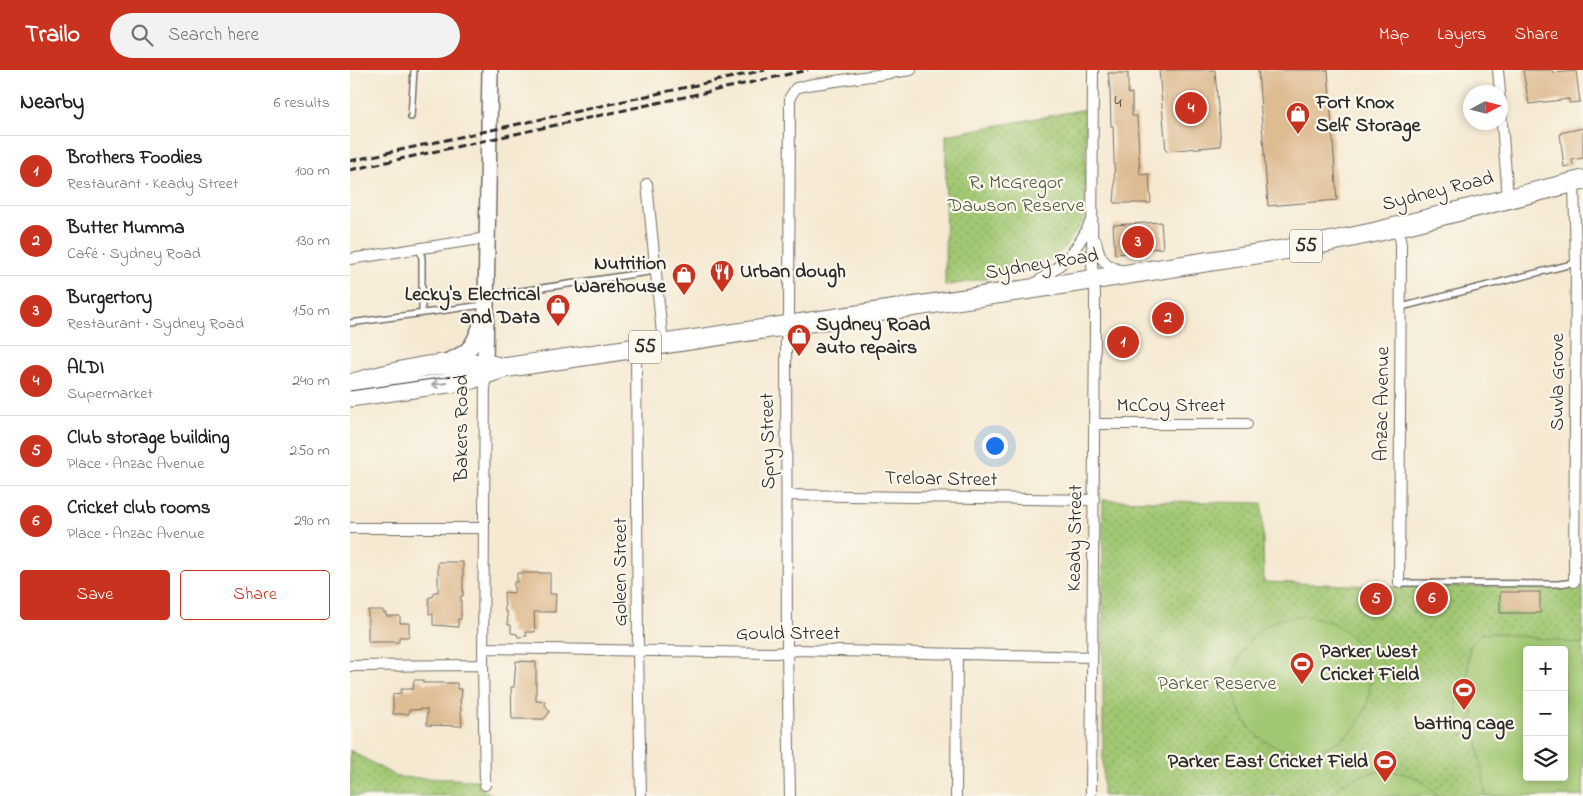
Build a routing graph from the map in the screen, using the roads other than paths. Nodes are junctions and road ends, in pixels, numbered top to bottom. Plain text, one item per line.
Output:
1 (414, 70) edge
2 (490, 70) edge
3 (911, 70) edge
4 (1093, 70) edge
5 (1498, 70) edge
6 (1499, 85) edge
7 (411, 118) dead end
8 (1502, 130) edge
9 (1578, 181) edge
10 (646, 184) dead end
11 (1508, 198) junction
12 (1092, 224) junction
13 (1398, 225) junction
14 (487, 238) junction
15 (420, 248) junction
16 (350, 259) edge
17 (1576, 263) junction
18 (655, 270) junction
19 (1130, 274) junction
20 (1093, 280) junction
21 (1024, 290) junction
22 (486, 304) junction
23 (1401, 307) junction
24 (422, 312) junction
25 (350, 323) edge
26 (787, 326) junction
27 (663, 344) junction
28 (636, 348) junction
29 (439, 365) junction
30 (491, 369) junction
31 (350, 384) edge
32 (350, 397) edge
33 (1095, 424) junction
34 (1247, 424) dead end
35 (787, 495) junction
36 (1094, 500) junction
37 (350, 528) edge
38 (484, 528) junction
39 (1574, 582) joint
40 (1399, 584) joint
41 (484, 648) junction
42 (638, 650) junction
43 (787, 652) junction
44 (957, 654) junction
45 (1092, 657) junction
46 (483, 665) junction
47 (350, 666) edge
48 (485, 786) dead end
49 (641, 796) edge
50 (790, 796) edge
51 (956, 796) edge
52 (1091, 796) edge

1 - 7 lane
2 - 14 street, Bakers Road
3 - 26 street, Spry Street
4 - 12 street
5 - 6 street
8 - 11 street
9 - 11 highway, Sydney Road / 55
9 - 17 street, Suvla Grove
10 - 18 street
11 - 13 highway, Sydney Road / 55
12 - 19 street
12 - 20 street, Keady Street
12 - 21 street
13 - 19 highway, Sydney Road / 55
13 - 23 street, Anzac Avenue
14 - 15 street
14 - 22 street, Bakers Road
15 - 16 street
15 - 24 lane
17 - 23 lane
17 - 39 street, Suvla Grove
18 - 22 lane
18 - 27 street
19 - 20 highway, Sydney Road / 55
20 - 21 highway, Sydney Road / 55
20 - 33 street, Keady Street
21 - 26 highway, Sydney Road / 55
22 - 24 lane
22 - 29 street
22 - 30 street, Bakers Road
23 - 40 street, Anzac Avenue
24 - 25 lane
26 - 27 highway, Sydney Road / 55
26 - 35 street, Spry Street
27 - 28 highway, Sydney Road / 55
28 - 30 highway, Sydney Road / 55
28 - 42 street, Goleen Street
29 - 30 highway, Sydney Road / 55
29 - 31 highway, Sydney Road / 55
30 -> 32 highway, Sydney Road / 55
30 - 38 street, Bakers Road
33 - 34 street, McCoy Street
33 - 36 street, Keady Street
35 - 36 street, Treloar Street
35 - 43 street, Spry Street
36 - 45 street, Keady Street
37 - 38 street
38 - 41 street, Bakers Road
39 - 40 lane
41 - 42 street, Gould Street
41 - 46 street, Bakers Road
42 - 43 street, Gould Street
42 - 49 street, Goleen Street
43 - 44 street, Gould Street
43 - 50 street, Spry Street
44 - 45 street, Gould Street
44 - 51 street
45 - 52 street, Keady Street
46 - 47 street
46 - 48 street, Bakers Road

